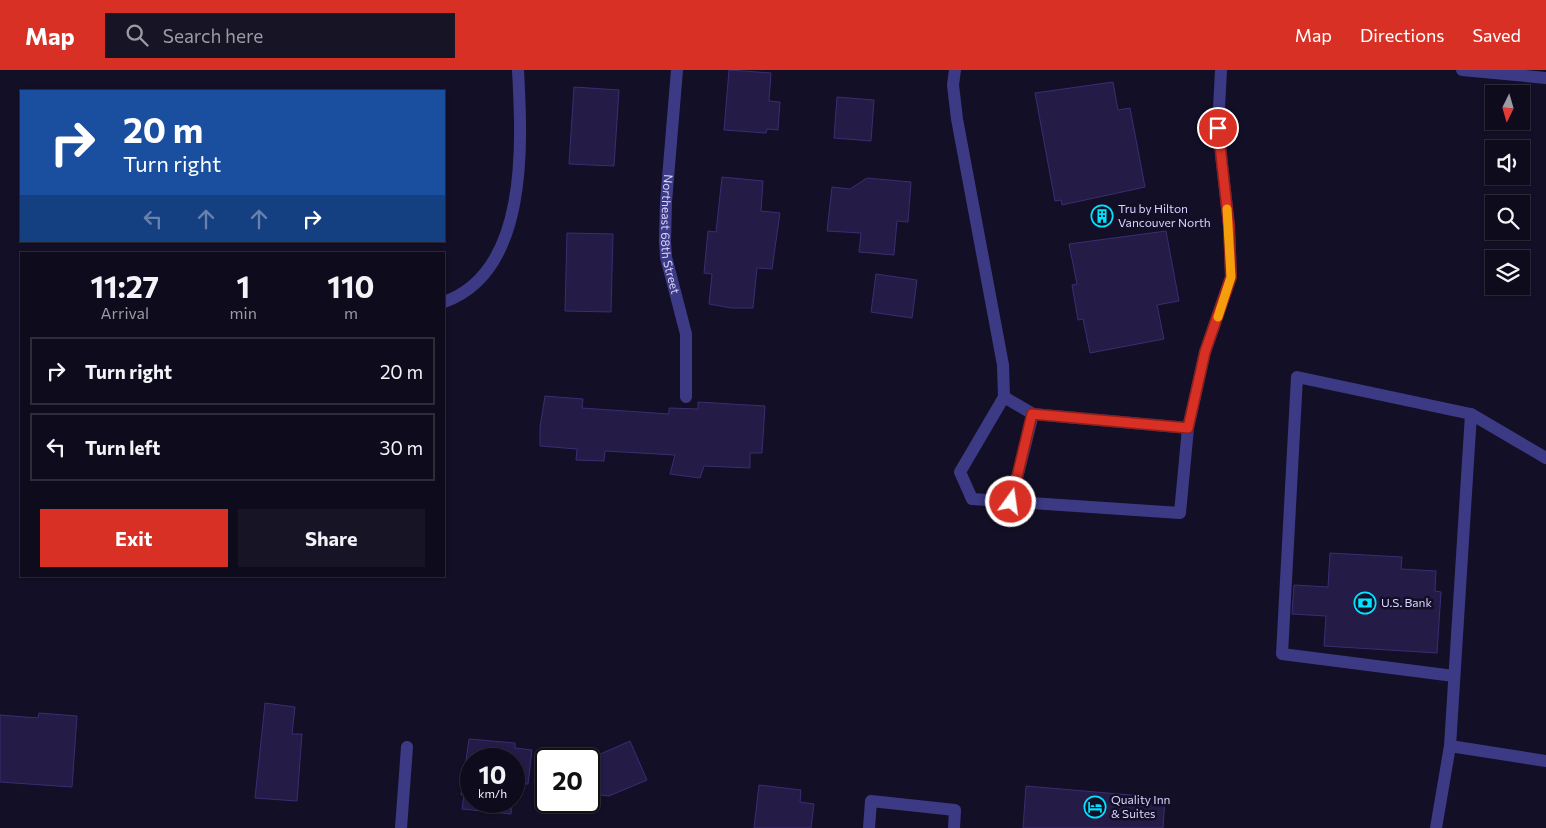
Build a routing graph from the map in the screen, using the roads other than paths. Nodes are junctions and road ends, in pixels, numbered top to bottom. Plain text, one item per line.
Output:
1 (518, 70) edge
2 (677, 70) edge
3 (954, 70) edge
4 (1221, 70) edge
5 (1462, 70) edge
6 (1484, 71) edge
7 (1546, 78) edge
8 (445, 302) edge
9 (686, 397) dead end
10 (1004, 397) junction
11 (1032, 414) junction
12 (1471, 414) junction
13 (1188, 428) junction
14 (1546, 458) edge
15 (1011, 502) junction
16 (1454, 676) junction
17 (1450, 746) junction
18 (407, 747) dead end
19 (1546, 761) edge
20 (401, 828) edge
21 (869, 828) edge
22 (954, 828) edge
23 (1436, 828) edge

1 - 8 street
2 - 9 street, Northeast 68th Street
3 - 10 street
4 - 13 street
5 - 6 street
6 - 7 street
10 - 11 street
10 - 15 street
11 - 13 street
11 - 15 street
12 - 14 street
12 - 16 street
12 - 16 street
13 - 15 street
16 - 17 street
17 - 19 street
17 - 23 street
18 - 20 street
21 - 22 street

